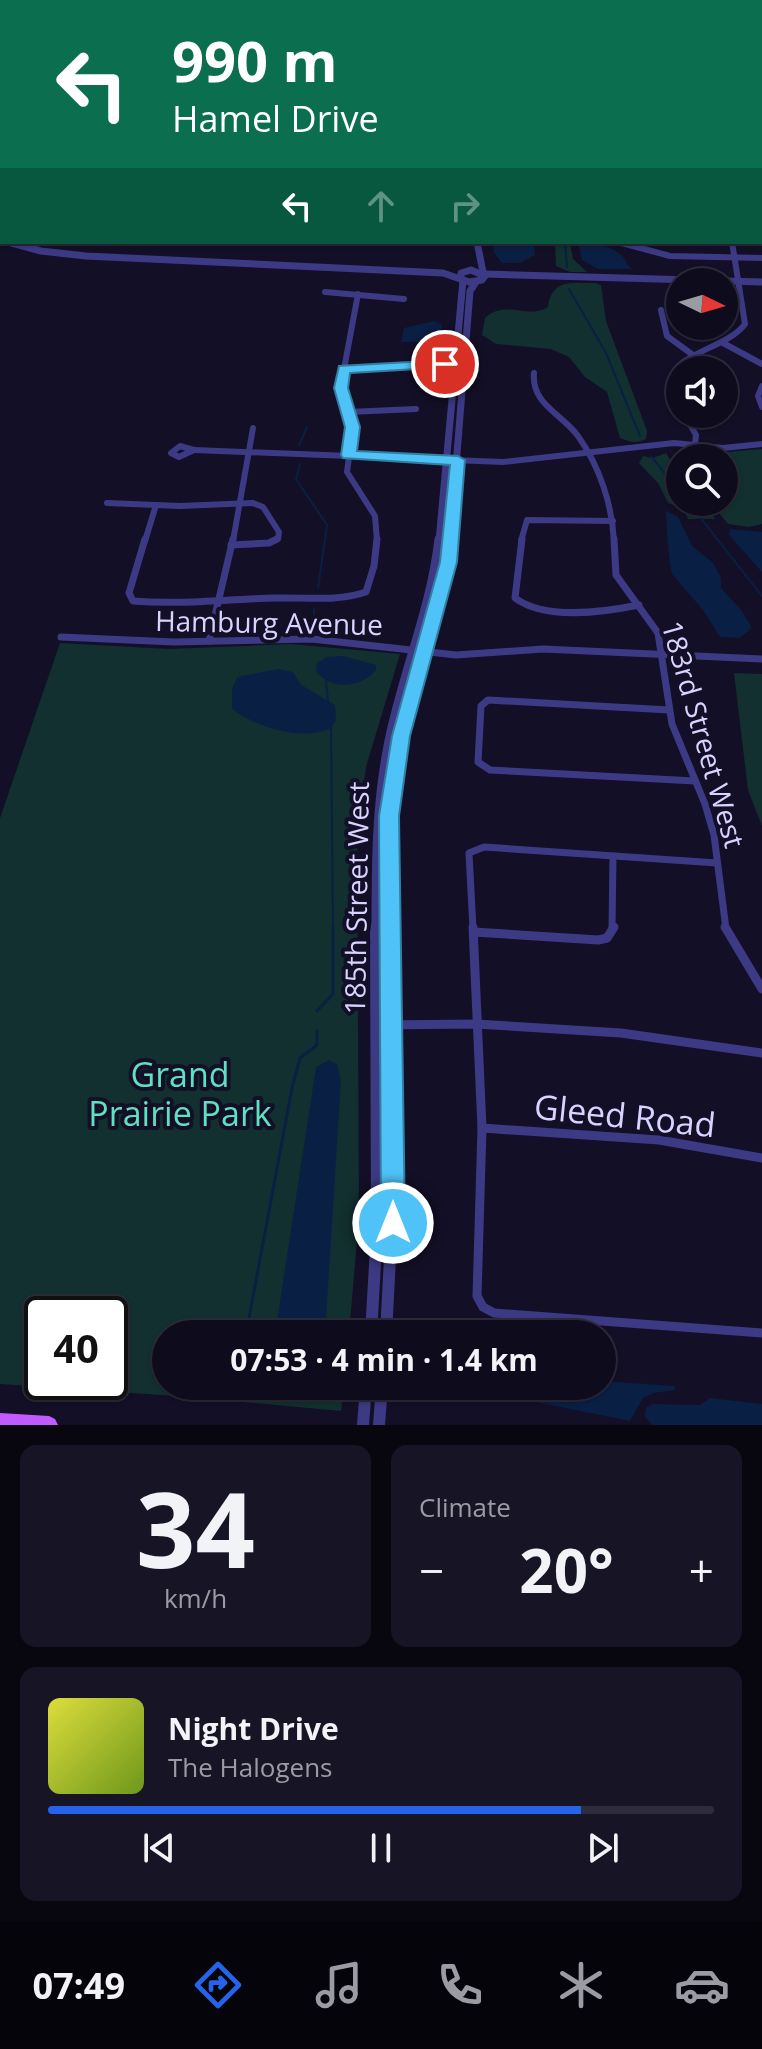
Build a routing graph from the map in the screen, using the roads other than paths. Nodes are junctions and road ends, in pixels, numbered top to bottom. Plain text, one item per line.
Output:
1 (15, 244) edge
2 (471, 244) edge
3 (477, 244) edge
4 (623, 244) edge
5 (666, 244) edge
6 (732, 244) edge
7 (667, 255) junction
8 (734, 257) junction
9 (762, 258) edge
10 (464, 275) junction
11 (481, 277) junction
12 (739, 282) junction
13 (762, 282) edge
14 (325, 292) dead end
15 (358, 294) junction
16 (404, 299) dead end
17 (661, 310) dead end
18 (723, 343) junction
19 (693, 355) joint
20 (762, 364) edge
21 (455, 365) junction
22 (344, 369) junction
23 (534, 373) dead end
24 (762, 386) edge
25 (762, 407) edge
26 (416, 409) dead end
27 (348, 412) junction
28 (253, 428) dead end
29 (692, 428) edge
30 (695, 444) joint
31 (762, 444) edge
32 (738, 446) edge
33 (194, 450) dead end
34 (247, 452) junction
35 (587, 453) junction
36 (349, 455) junction
37 (453, 460) junction
38 (107, 503) dead end
39 (242, 503) junction
40 (156, 505) junction
41 (613, 521) junction
42 (231, 545) junction
43 (219, 601) junction
44 (639, 605) junction
45 (61, 637) dead end
46 (209, 641) junction
47 (420, 650) junction
48 (663, 655) junction
49 (762, 659) edge
50 (669, 710) junction
51 (695, 781) junction
52 (613, 856) junction
53 (717, 863) junction
54 (474, 932) junction
55 (762, 989) edge
56 (476, 1024) junction
57 (377, 1025) junction
58 (391, 1025) junction
59 (762, 1053) edge
60 (482, 1128) junction
61 (762, 1158) edge
62 (372, 1320) edge
63 (387, 1320) edge
64 (762, 1333) edge
65 (365, 1400) edge
66 (381, 1400) edge
67 (0, 1422) edge
68 (49, 1425) edge
69 (363, 1425) edge
70 (379, 1425) edge

1 - 10 street
2 - 10 street, 185th Street West
3 - 11 street, 185th Street West
4 - 7 street
5 - 7 street
6 - 8 street
7 - 8 street
8 - 9 street
8 - 12 street
10 - 11 street
10 - 11 street
10 - 21 street, 185th Street West
11 - 12 street
11 - 37 street, 185th Street West
12 - 13 street
12 - 18 street
14 - 15 street
15 - 16 street
15 - 22 street
17 - 19 street
18 - 19 street
18 - 20 street
21 - 22 street
21 - 37 street, 185th Street West
22 - 27 street
23 - 35 street, 183rd Street West
24 - 25 street
26 - 27 street
27 - 36 street
28 - 34 street
29 - 30 street
30 - 35 street
31 - 32 street
33 - 34 street
34 - 36 street
34 - 39 street
35 - 37 street
35 - 41 street, 183rd Street West
36 - 37 street
36 - 43 street
37 - 47 street, 185th Street West
38 - 40 street
39 - 40 street
39 - 42 street
39 - 42 street
40 - 43 street
41 - 44 street, 183rd Street West
41 - 44 street
42 - 43 street
43 - 46 street
44 - 48 street, 183rd Street West
45 - 46 street, Hamburg Avenue
46 - 47 street, Hamburg Avenue
47 - 48 street, Hamburg Avenue
47 - 57 street, 185th Street West
47 - 58 street, 185th Street West
48 - 49 street, Hamburg Avenue
48 - 50 street, 183rd Street West
50 - 51 street, 183rd Street West
50 - 51 street
51 - 53 street, 183rd Street West
52 - 53 street
52 - 54 street
52 - 54 street
53 - 55 street, 183rd Street West
54 - 56 street
56 - 58 street
56 - 59 street
56 - 60 street
57 - 58 street
57 - 62 street, 185th Street West
58 - 63 street, 185th Street West
60 - 61 street, Gleed Road
60 - 64 street
65 - 69 street
66 - 70 street
67 - 68 main road

